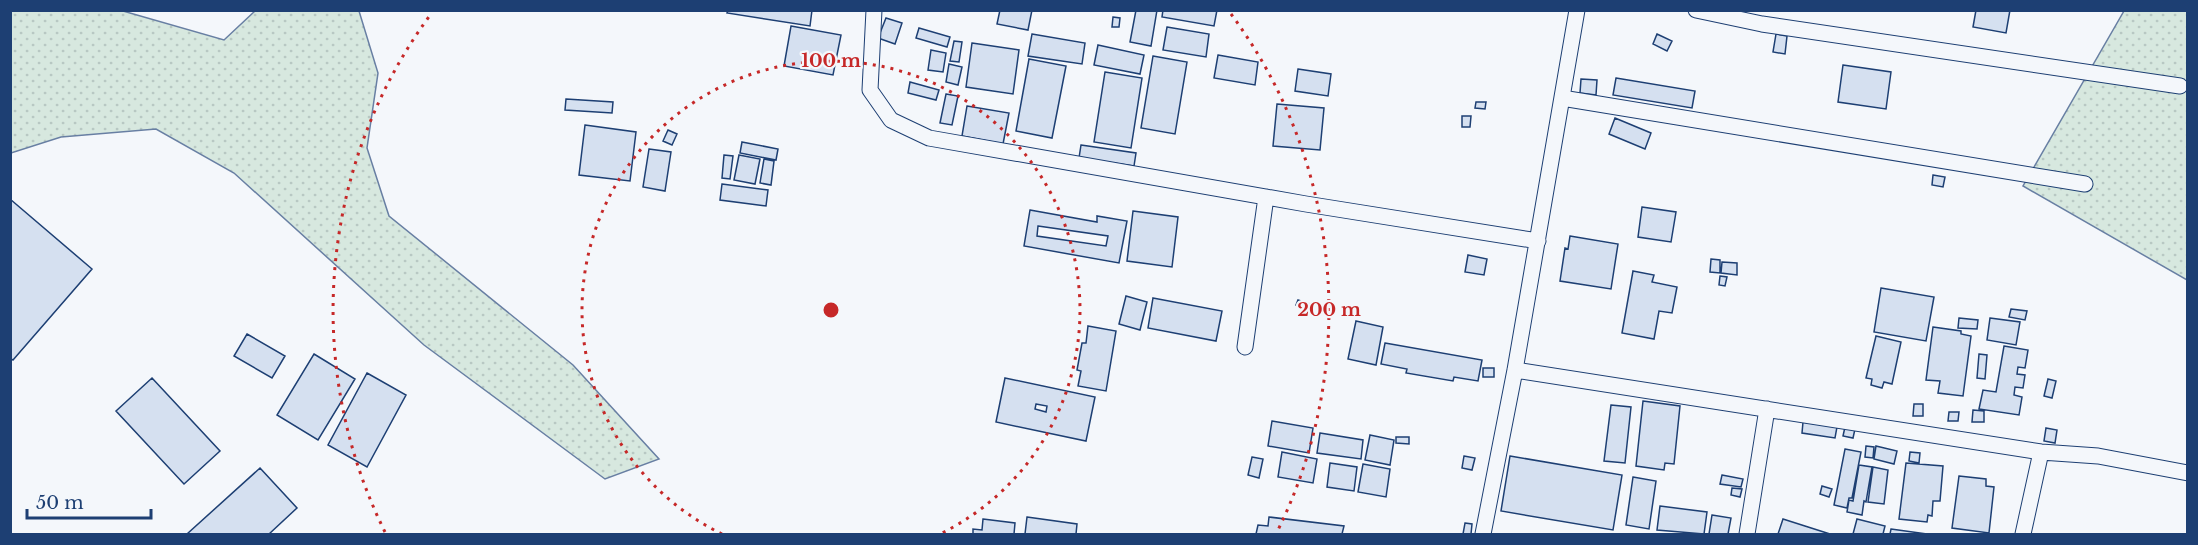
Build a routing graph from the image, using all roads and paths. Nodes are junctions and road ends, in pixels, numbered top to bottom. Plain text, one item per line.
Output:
1 (874, 10) edge
2 (1577, 10) edge
3 (1696, 10) edge
4 (2180, 86) dead end
5 (1562, 98) junction
6 (2085, 184) dead end
7 (1266, 197) junction
8 (1538, 242) junction
9 (1245, 347) dead end
10 (1515, 370) junction
11 (1767, 409) junction
12 (2041, 452) junction
13 (2187, 473) edge
14 (1484, 534) edge
15 (1747, 534) edge
16 (2023, 534) edge

1 - 7 street
2 - 5 street
3 - 4 street
5 - 6 street
5 - 8 street
7 - 8 street
7 - 9 street
8 - 10 street
10 - 11 street
10 - 14 street
11 - 12 street
11 - 15 street
12 - 13 street
12 - 16 street

